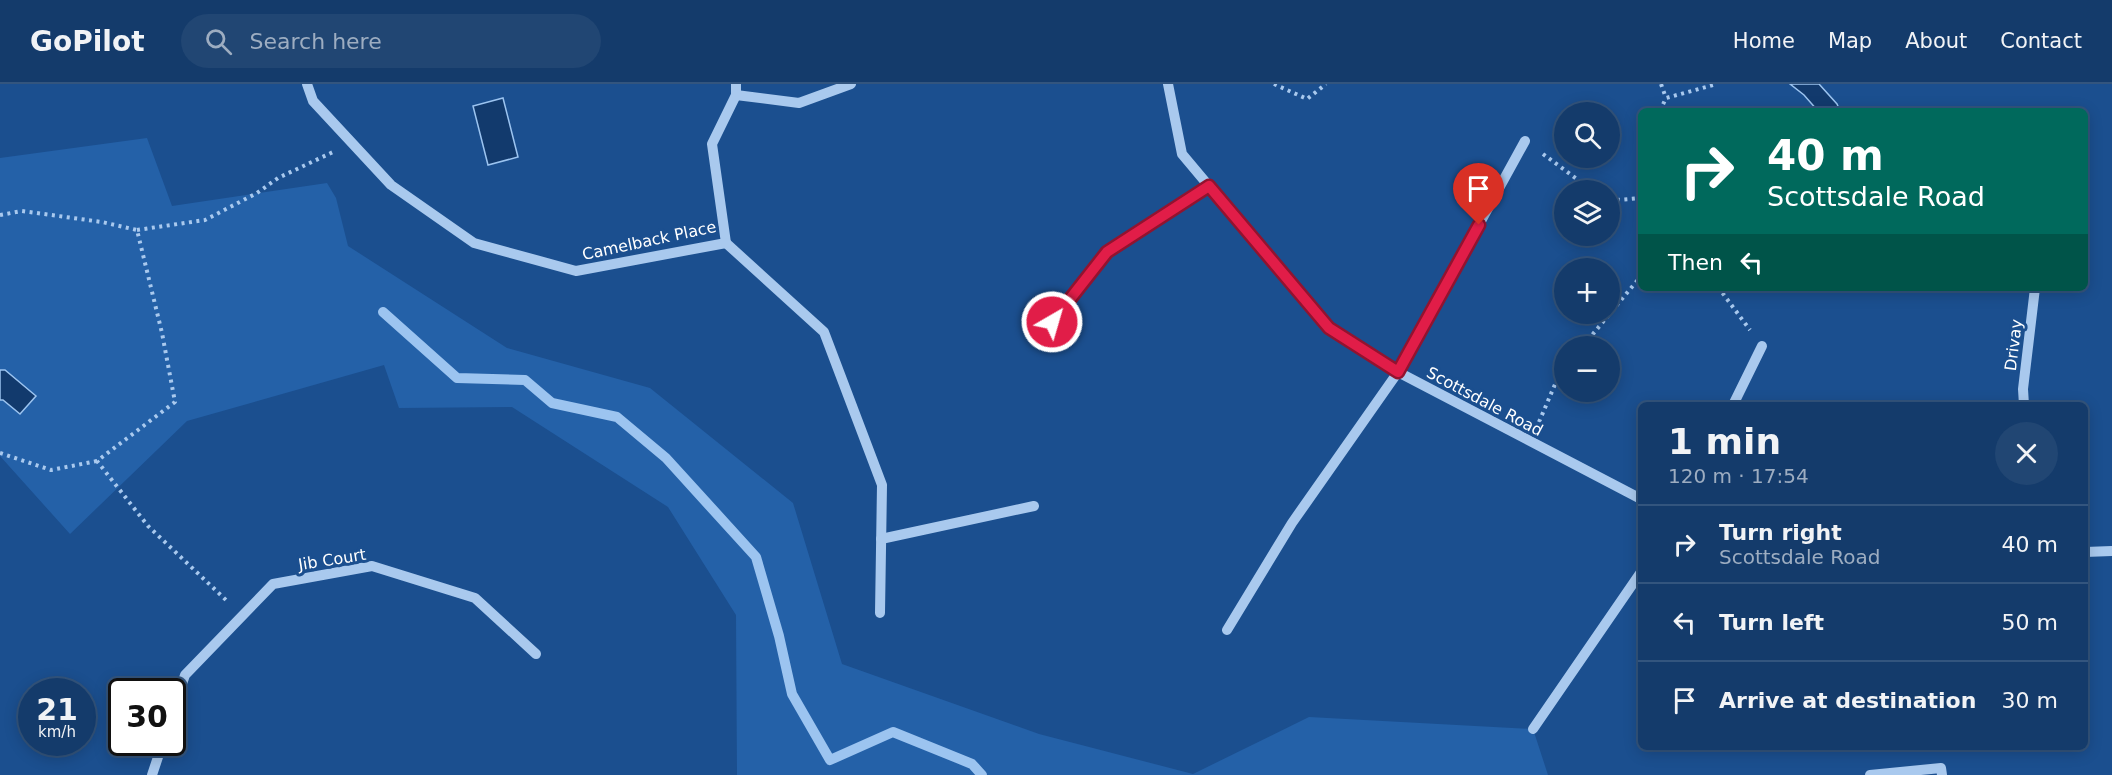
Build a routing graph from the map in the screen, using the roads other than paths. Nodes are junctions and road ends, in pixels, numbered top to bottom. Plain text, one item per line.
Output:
1 (307, 84) edge
2 (851, 84) edge
3 (1168, 84) edge
4 (736, 90) edge
5 (1525, 141) road end
6 (1209, 186) junction
7 (726, 243) junction
8 (2035, 291) edge
9 (1052, 322) dead end
10 (1762, 346) road end
11 (1398, 372) junction
12 (1734, 402) edge
13 (2024, 402) edge
14 (1638, 498) edge
15 (1034, 506) dead end
16 (881, 539) junction
17 (2112, 551) edge
18 (2088, 552) edge
19 (1638, 576) edge
20 (880, 613) dead end
21 (1227, 630) dead end
22 (536, 654) dead end
23 (184, 678) edge
24 (1533, 729) dead end
25 (158, 756) edge
26 (152, 775) edge
27 (1870, 775) edge
28 (1942, 775) edge

1 - 7 street, Camelback Place
2 - 4 street
3 - 6 street, Scottsdale Road
4 - 7 street, Camelback Place
5 - 11 street
6 - 9 street
6 - 11 street, Scottsdale Road
7 - 16 street
8 - 13 street, Drivay
10 - 12 street
11 - 14 street, Scottsdale Road
11 - 21 street
15 - 16 street
16 - 20 street
17 - 18 street
19 - 24 street
22 - 23 street, Jib Court
25 - 26 street
27 - 28 street

